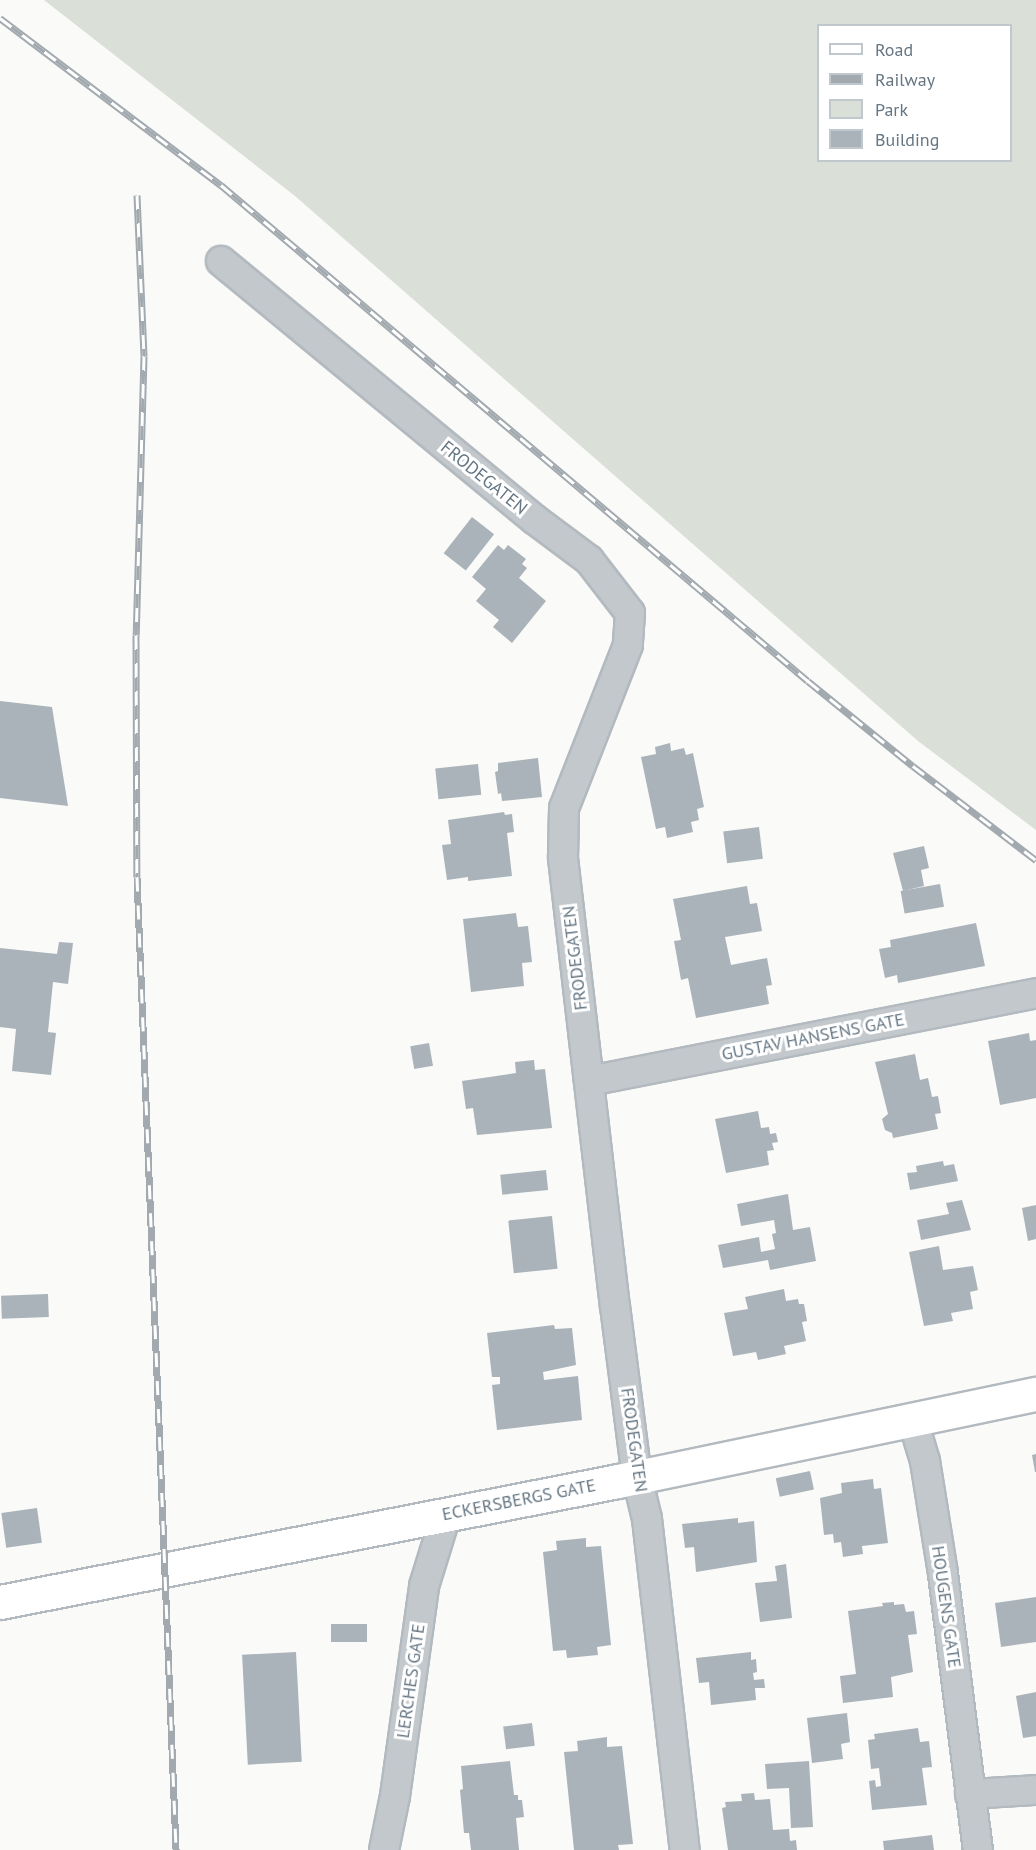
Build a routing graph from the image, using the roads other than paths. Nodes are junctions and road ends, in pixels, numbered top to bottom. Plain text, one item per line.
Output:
1 (221, 261) dead end
2 (1036, 993) edge
3 (589, 1081) junction
4 (1036, 1394) edge
5 (913, 1421) junction
6 (637, 1477) junction
7 (446, 1515) junction
8 (0, 1602) edge
9 (1036, 1790) edge
10 (970, 1794) junction
11 (384, 1850) edge
12 (685, 1850) edge
13 (978, 1850) edge

1 - 3 street, FRODEGATEN
2 - 3 street, GUSTAV HANSENS GATE
3 - 6 street, FRODEGATEN
4 - 5 main road, ECKERSBERGS GATE
5 - 6 main road, ECKERSBERGS GATE
5 - 10 street, HOUGENS GATE
6 - 7 main road, ECKERSBERGS GATE
6 - 12 street, FRODEGATEN
7 - 8 main road, ECKERSBERGS GATE
7 - 11 street, LERCHES GATE
9 - 10 street
10 - 13 street, HOUGENS GATE

